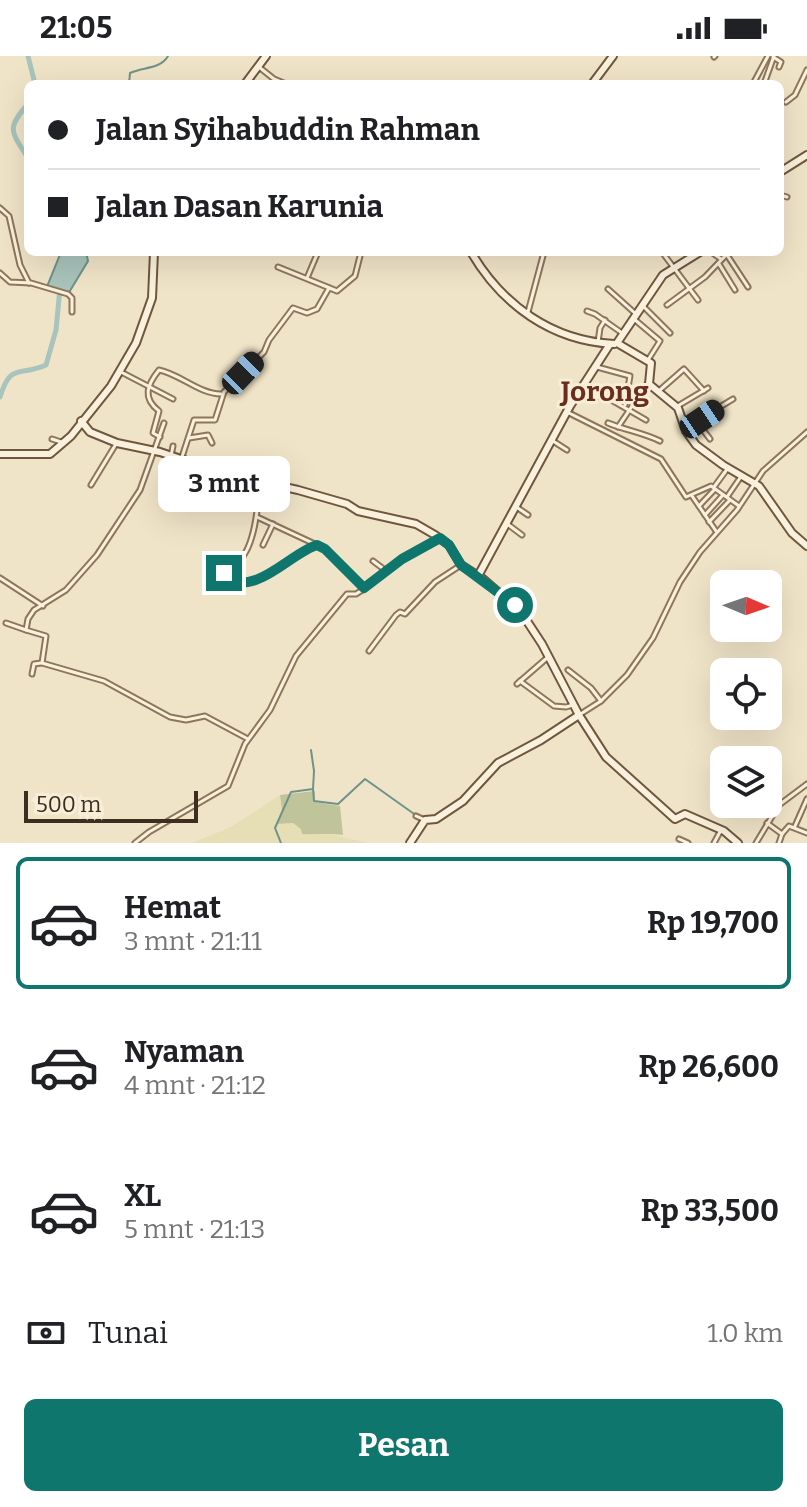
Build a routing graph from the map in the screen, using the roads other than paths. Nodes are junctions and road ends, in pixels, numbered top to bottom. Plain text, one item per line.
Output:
1 (266, 56) edge
2 (613, 56) edge
3 (772, 56) edge
4 (258, 65) junction
5 (801, 66) dead end
6 (779, 67) dead end
7 (807, 70) edge
8 (248, 80) edge
9 (276, 80) edge
10 (595, 80) edge
11 (756, 80) edge
12 (767, 80) edge
13 (786, 102) dead end
14 (807, 155) edge
15 (784, 169) edge
16 (784, 196) edge
17 (787, 197) dead end
18 (0, 208) edge
19 (154, 256) edge
20 (316, 256) edge
21 (360, 256) edge
22 (474, 256) edge
23 (543, 256) edge
24 (665, 256) edge
25 (693, 256) edge
26 (715, 256) edge
27 (725, 256) edge
28 (730, 256) edge
29 (720, 262) junction
30 (278, 267) dead end
31 (673, 267) junction
32 (0, 273) edge
33 (307, 278) junction
34 (29, 283) junction
35 (748, 287) dead end
36 (329, 288) junction
37 (690, 288) junction
38 (608, 289) dead end
39 (735, 290) dead end
40 (698, 300) dead end
41 (667, 305) dead end
42 (643, 306) junction
43 (587, 311) dead end
44 (72, 312) dead end
45 (527, 315) junction
46 (636, 317) junction
47 (605, 320) junction
48 (622, 333) junction
49 (670, 333) dead end
50 (598, 342) junction
51 (614, 344) junction
52 (648, 361) junction
53 (593, 368) junction
54 (121, 372) junction
55 (648, 382) junction
56 (149, 387) junction
57 (579, 390) junction
58 (657, 392) junction
59 (222, 394) junction
60 (173, 399) dead end
61 (733, 399) dead end
62 (676, 407) junction
63 (627, 408) junction
64 (567, 412) junction
65 (646, 420) dead end
66 (81, 421) junction
67 (697, 422) junction
68 (164, 423) dead end
69 (608, 423) dead end
70 (618, 427) junction
71 (685, 428) junction
72 (807, 432) edge
73 (160, 437) junction
74 (189, 438) junction
75 (52, 439) dead end
76 (710, 439) dead end
77 (553, 441) junction
78 (660, 441) dead end
79 (64, 443) junction
80 (117, 443) junction
81 (212, 443) dead end
82 (173, 446) dead end
83 (567, 450) dead end
84 (155, 452) junction
85 (0, 454) edge
86 (171, 456) junction
87 (181, 460) junction
88 (728, 468) junction
89 (742, 475) junction
90 (260, 481) junction
91 (754, 482) junction
92 (91, 485) dead end
93 (714, 488) junction
94 (692, 496) junction
95 (727, 497) junction
96 (515, 506) junction
97 (699, 506) junction
98 (739, 506) junction
99 (528, 515) dead end
100 (705, 515) junction
101 (257, 517) junction
102 (709, 522) junction
103 (506, 523) junction
104 (273, 524) junction
105 (716, 531) junction
106 (522, 535) dead end
107 (440, 538) junction
108 (263, 545) dead end
109 (317, 545) junction
110 (807, 546) edge
111 (373, 561) dead end
112 (461, 565) junction
113 (385, 570) junction
114 (478, 576) junction
115 (0, 578) edge
116 (364, 588) junction
117 (43, 606) junction
118 (6, 623) dead end
119 (26, 630) junction
120 (369, 651) dead end
121 (549, 656) junction
122 (41, 663) junction
123 (568, 670) dead end
124 (32, 674) dead end
125 (601, 701) junction
126 (573, 705) junction
127 (579, 715) junction
128 (248, 739) junction
129 (807, 784) edge
130 (807, 799) edge
131 (416, 816) dead end
132 (425, 820) junction
133 (767, 823) junction
134 (795, 826) junction
135 (721, 830) junction
136 (807, 833) edge
137 (782, 834) junction
138 (679, 839) dead end
139 (135, 843) edge
140 (410, 843) edge
141 (688, 843) edge
142 (714, 843) edge
143 (738, 843) edge
144 (756, 843) edge
145 (779, 843) edge

1 - 4 street
2 - 10 street
3 - 6 street
3 - 11 street
3 - 12 street
4 - 8 street
4 - 9 street
5 - 7 street
7 - 13 street
14 - 15 street
16 - 17 street
18 - 34 street
19 - 54 street
20 - 33 street
21 - 36 street
22 - 45 street
23 - 45 street
24 - 31 street
25 - 31 street
26 - 29 street
27 - 29 street
28 - 35 street
29 - 37 street
29 - 39 street
30 - 33 street
31 - 37 street
31 - 42 street
32 - 34 street
33 - 36 street
34 - 44 street
36 - 59 street
37 - 40 street
37 - 41 street
38 - 46 street
42 - 46 street
42 - 49 street
43 - 47 street
45 - 50 street
46 - 48 street
46 - 52 street
47 - 48 street
47 - 50 street
48 - 51 street
50 - 51 street
51 - 52 street
51 - 53 street
52 - 55 street
53 - 57 street
53 - 63 street
54 - 56 street
54 - 66 street
55 - 58 street
55 - 63 street
56 - 59 street
56 - 60 street
56 - 73 street
57 - 63 street
57 - 64 street
58 - 62 street
58 - 62 street
59 - 74 street
61 - 67 street
62 - 71 street
63 - 65 street
63 - 70 street
64 - 77 street
64 - 94 street
66 - 79 street
66 - 80 street
67 - 71 street
67 - 76 street
68 - 73 street
69 - 70 street
70 - 78 street
71 - 88 street
72 - 91 street
73 - 84 street
74 - 81 street
74 - 87 street
75 - 79 street
77 - 83 street
77 - 96 street
79 - 85 street
80 - 84 street
80 - 92 street
82 - 86 street
84 - 86 street
84 - 117 street
86 - 87 street
87 - 90 street
88 - 89 street
88 - 93 street
89 - 91 street
89 - 95 street
90 - 101 street
90 - 107 street
91 - 98 street
91 - 110 street
93 - 94 street
93 - 95 street
93 - 97 street
94 - 97 street
95 - 98 street
95 - 100 street
95 - 102 street
96 - 99 street
96 - 103 street
97 - 100 street
98 - 105 street
100 - 102 street
101 - 104 street
101 - 109 street
102 - 105 street
103 - 106 street
103 - 114 street
104 - 108 street
104 - 109 street
105 - 125 street
107 - 112 street
107 - 113 street
109 - 116 street
111 - 113 street
112 - 114 street
112 - 120 street
113 - 116 street
114 - 121 street
115 - 117 street
116 - 128 street
117 - 119 street
118 - 119 street
119 - 122 street
121 - 126 street
121 - 126 street
122 - 124 street
122 - 128 street
123 - 125 street
125 - 127 street
126 - 127 street
127 - 132 street
127 - 135 street
128 - 139 street
129 - 133 street
130 - 134 street
131 - 132 street
132 - 140 street
133 - 137 street
133 - 144 street
134 - 136 street
134 - 137 street
135 - 142 street
135 - 143 street
137 - 145 street
138 - 141 street

